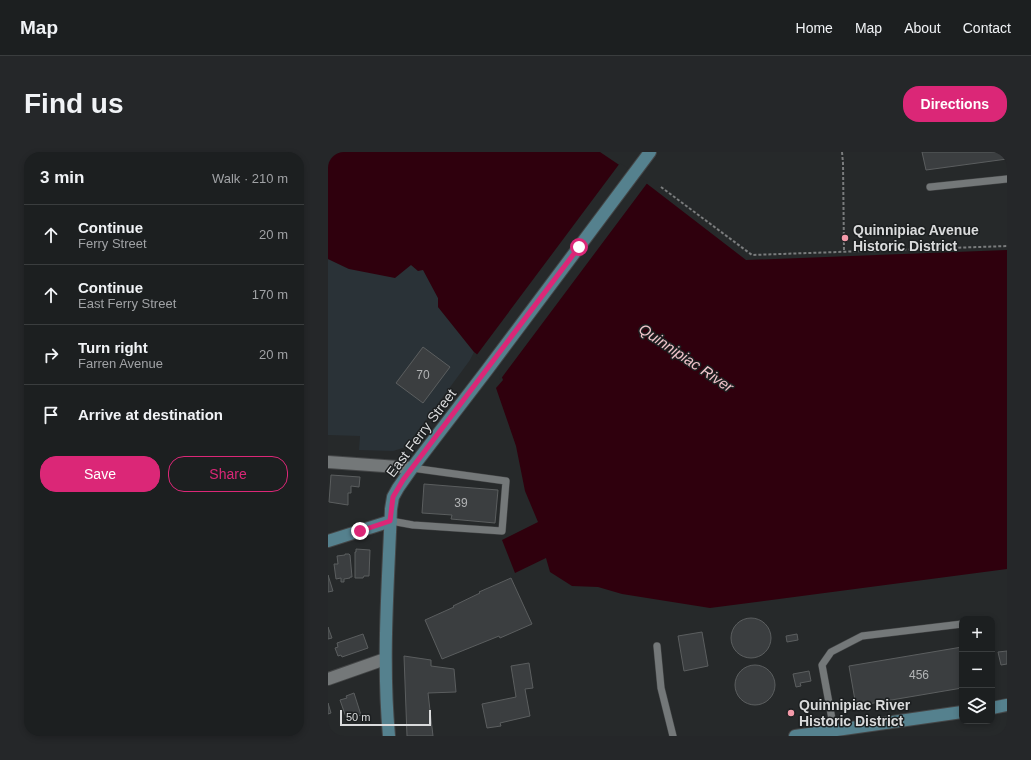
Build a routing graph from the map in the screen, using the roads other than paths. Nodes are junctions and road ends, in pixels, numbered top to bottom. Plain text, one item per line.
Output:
1 (650, 152) edge
2 (1007, 179) edge
3 (930, 187) dead end
4 (328, 462) edge
5 (412, 468) junction
6 (390, 521) junction
7 (328, 541) edge
8 (959, 624) edge
9 (657, 646) dead end
10 (385, 659) junction
11 (328, 679) edge
12 (1007, 705) edge
13 (995, 707) edge
14 (959, 712) edge
15 (834, 730) junction
16 (389, 736) edge
17 (673, 736) edge
18 (795, 736) edge

1 - 5 main road, East Ferry Street
2 - 3 lane
4 - 5 street
5 - 6 main road, East Ferry Street
5 - 6 lane
6 - 7 main road
6 - 10 main road, East Ferry Street
8 - 15 lane
9 - 17 lane
10 - 11 street
10 - 16 main road, East Ferry Street
12 - 13 main road
14 - 15 main road
15 - 18 main road

